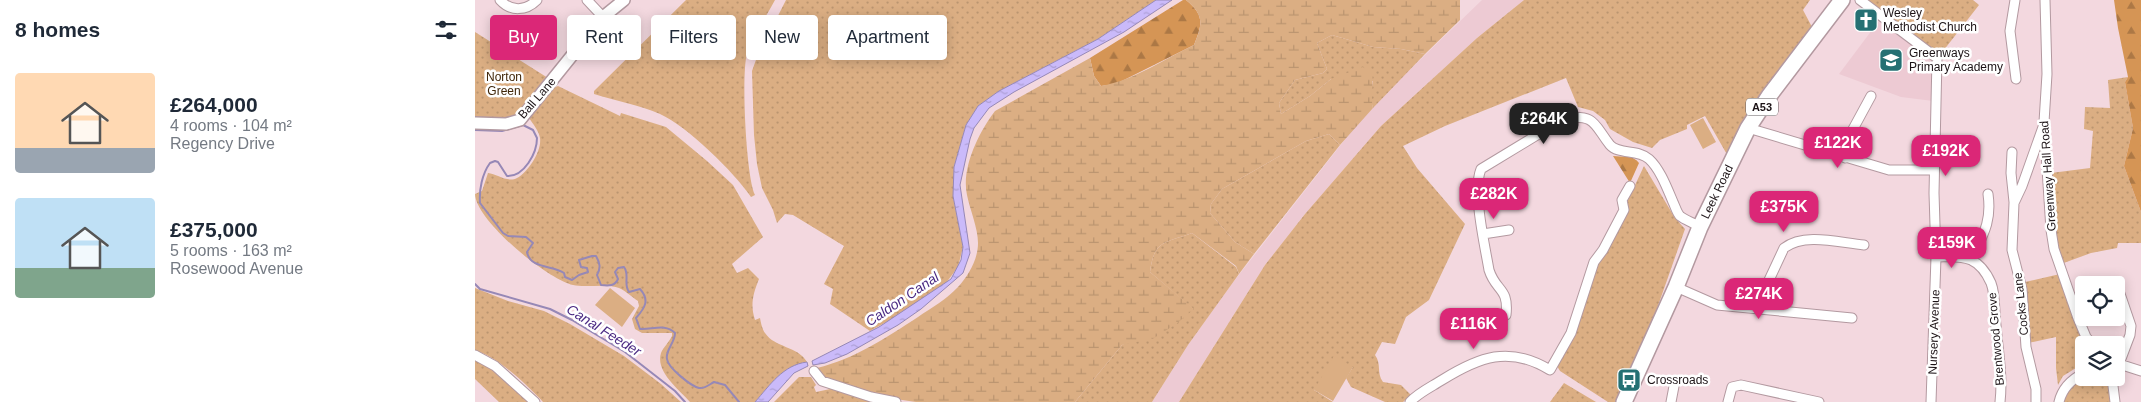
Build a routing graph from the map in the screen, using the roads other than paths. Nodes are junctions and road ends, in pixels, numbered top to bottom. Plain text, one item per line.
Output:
1 (501, 0) edge
2 (537, 0) edge
3 (587, 0) edge
4 (625, 0) edge
5 (1842, 0) edge
6 (1860, 0) edge
7 (2015, 0) edge
8 (2045, 0) edge
9 (600, 15) edge
10 (607, 15) edge
11 (569, 60) edge
12 (2016, 79) dead end
13 (1871, 96) dead end
14 (2045, 122) junction
15 (475, 123) edge
16 (1748, 128) junction
17 (2012, 152) dead end
18 (1845, 158) junction
19 (1934, 170) junction
20 (1630, 186) dead end
21 (1988, 194) dead end
22 (2014, 203) junction
23 (1700, 227) junction
24 (1509, 230) dead end
25 (1483, 234) junction
26 (1864, 245) dead end
27 (1936, 257) junction
28 (1971, 260) junction
29 (1676, 287) junction
30 (1757, 308) junction
31 (2125, 310) edge
32 (1507, 315) dead end
33 (1852, 318) dead end
34 (2086, 336) edge
35 (2125, 347) edge
36 (475, 355) edge
37 (2125, 365) edge
38 (814, 371) dead end
39 (2141, 371) edge
40 (2075, 378) edge
41 (1675, 381) dead end
42 (2113, 386) edge
43 (535, 402) edge
44 (896, 402) edge
45 (1410, 402) edge
46 (1624, 402) edge
47 (1671, 402) edge
48 (1727, 402) edge
49 (1819, 402) edge
50 (1931, 402) edge
51 (2000, 402) edge
52 (2035, 402) edge
53 (2059, 402) edge
54 (2115, 402) edge

1 - 2 street
3 - 9 street
4 - 10 street, Ball Lane
5 - 16 highway, Leek Road / A53
6 - 19 street, Nursery Avenue
7 - 12 street
8 - 14 street, Greenway Hall Road
11 - 15 street, Ball Lane
13 - 18 street
14 - 22 street, Cocks Lane
14 - 34 street, Greenway Hall Road
16 - 18 street
16 - 23 highway, Leek Road / A53
17 - 22 street
18 - 19 street
19 - 27 street, Nursery Avenue
20 - 45 street
21 - 28 street
22 - 52 street, Cocks Lane
23 - 25 street
23 - 29 highway, Leek Road / A53
24 - 25 street
25 - 32 street
26 - 30 street
27 - 28 street
27 - 50 street, Nursery Avenue
28 - 51 street, Brentwood Grove
29 - 30 street
29 - 46 highway, Leek Road / A53
30 - 33 street
31 - 35 street
36 - 43 street
37 - 39 street
38 - 44 street
40 - 53 street
41 - 47 street
42 - 54 street
48 - 49 street

